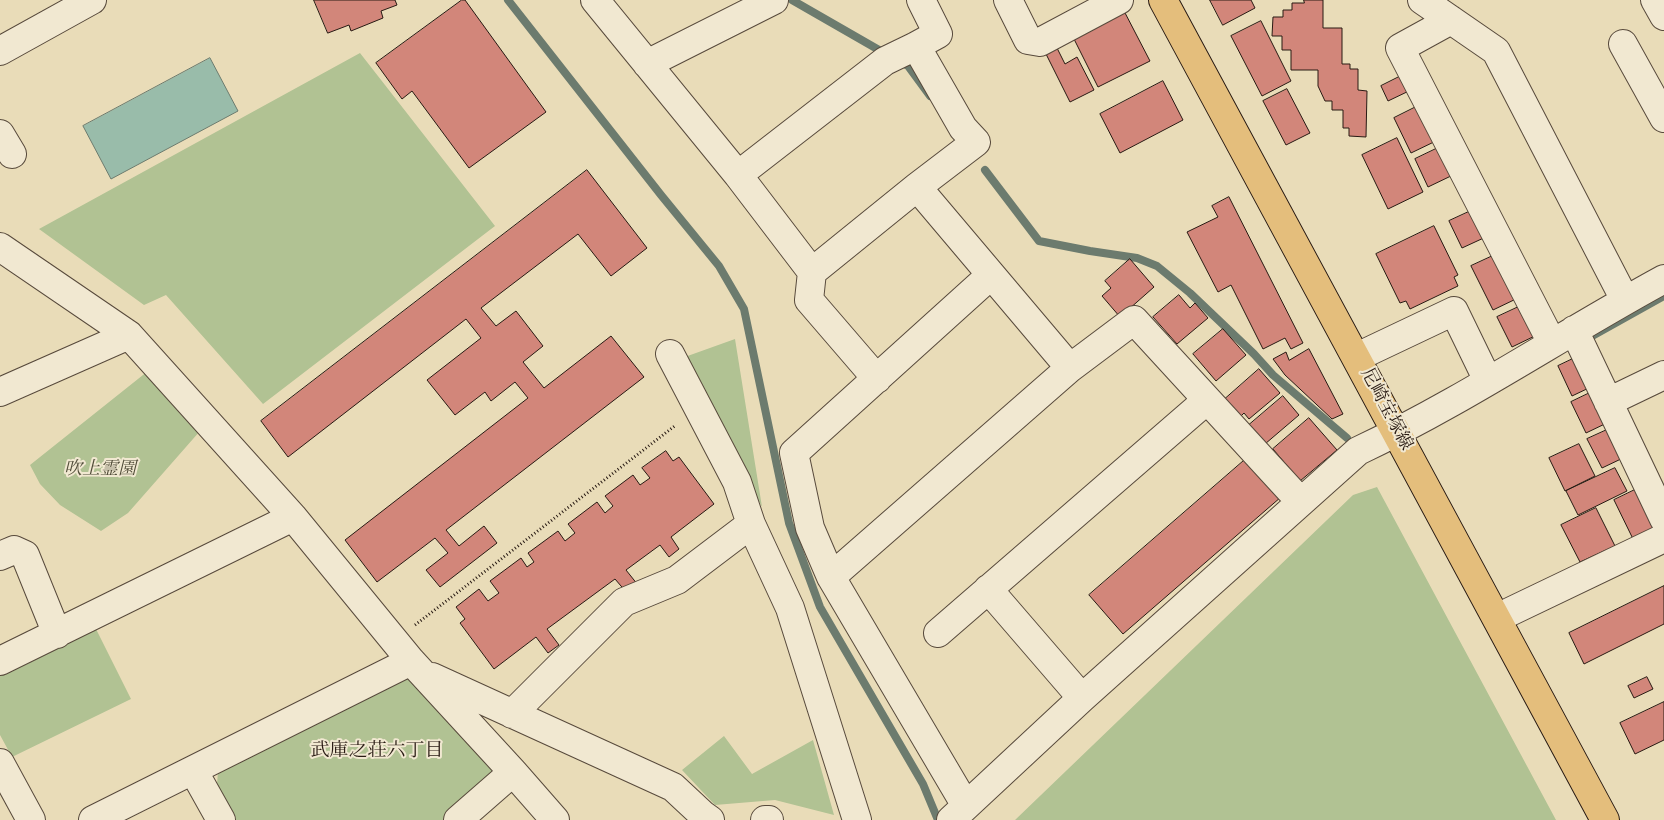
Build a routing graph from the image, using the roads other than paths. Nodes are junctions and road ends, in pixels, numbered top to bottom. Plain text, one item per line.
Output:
1 (92, 0) edge
2 (595, 0) edge
3 (774, 0) edge
4 (921, 0) edge
5 (1008, 0) edge
6 (1119, 0) edge
7 (1163, 0) edge
8 (1422, 0) edge
9 (1655, 0) edge
10 (1664, 16) edge
11 (1452, 20) junction
12 (1623, 44) dead end
13 (0, 51) edge
14 (899, 54) junction
15 (647, 64) junction
16 (1664, 118) edge
17 (738, 175) junction
18 (917, 187) junction
19 (0, 247) edge
20 (812, 272) junction
21 (991, 274) junction
22 (1664, 279) edge
23 (1625, 300) junction
24 (129, 335) junction
25 (1571, 339) junction
26 (670, 354) dead end
27 (1357, 357) junction
28 (1070, 368) junction
29 (1664, 375) edge
30 (877, 378) junction
31 (1488, 381) junction
32 (0, 392) edge
33 (1207, 400) junction
34 (1608, 402) junction
35 (1398, 432) junction
36 (1300, 502) junction
37 (293, 516) junction
38 (1664, 519) edge
39 (751, 524) junction
40 (1664, 538) edge
41 (0, 556) edge
42 (832, 577) junction
43 (988, 589) junction
44 (1497, 618) junction
45 (938, 633) dead end
46 (57, 634) junction
47 (0, 661) edge
48 (416, 667) junction
49 (1082, 698) junction
50 (512, 714) junction
51 (0, 763) edge
52 (193, 770) junction
53 (513, 772) junction
54 (958, 813) edge
55 (31, 820) edge
56 (93, 820) edge
57 (221, 820) edge
58 (458, 820) edge
59 (555, 820) edge
60 (710, 820) edge
61 (766, 820) edge
62 (769, 820) edge
63 (857, 820) edge
64 (1605, 820) edge

1 - 13 street
2 - 15 street
3 - 15 street
4 - 14 street
5 - 6 street
7 - 27 main road, 尼崎宝塚線
8 - 11 street
9 - 10 street
11 - 23 street
11 - 25 street
12 - 16 street
14 - 17 street
14 - 18 street
15 - 17 street
17 - 20 street
18 - 20 street
18 - 21 street
19 - 24 street
20 - 30 street
21 - 28 street
21 - 30 street
22 - 23 street
23 - 25 street
24 - 32 street
24 - 37 street
25 - 31 street
25 - 34 street
26 - 39 street
27 - 31 street
27 - 35 main road, 尼崎宝塚線
28 - 33 street
28 - 42 street
29 - 34 street
30 - 42 street
31 - 35 street
33 - 36 street
33 - 43 street
34 - 38 street
35 - 36 street
35 - 44 main road, 尼崎宝塚線
36 - 49 street
37 - 46 street
37 - 48 street
39 - 50 street
39 - 63 street
40 - 44 street
41 - 46 street
42 - 54 street
43 - 45 street
43 - 49 street
44 - 64 main road, 尼崎宝塚線
46 - 47 street
48 - 50 street
48 - 52 street
48 - 53 street
49 - 54 street
50 - 60 street
51 - 55 street
52 - 56 street
52 - 57 street
53 - 58 street
53 - 59 street
61 - 62 street

